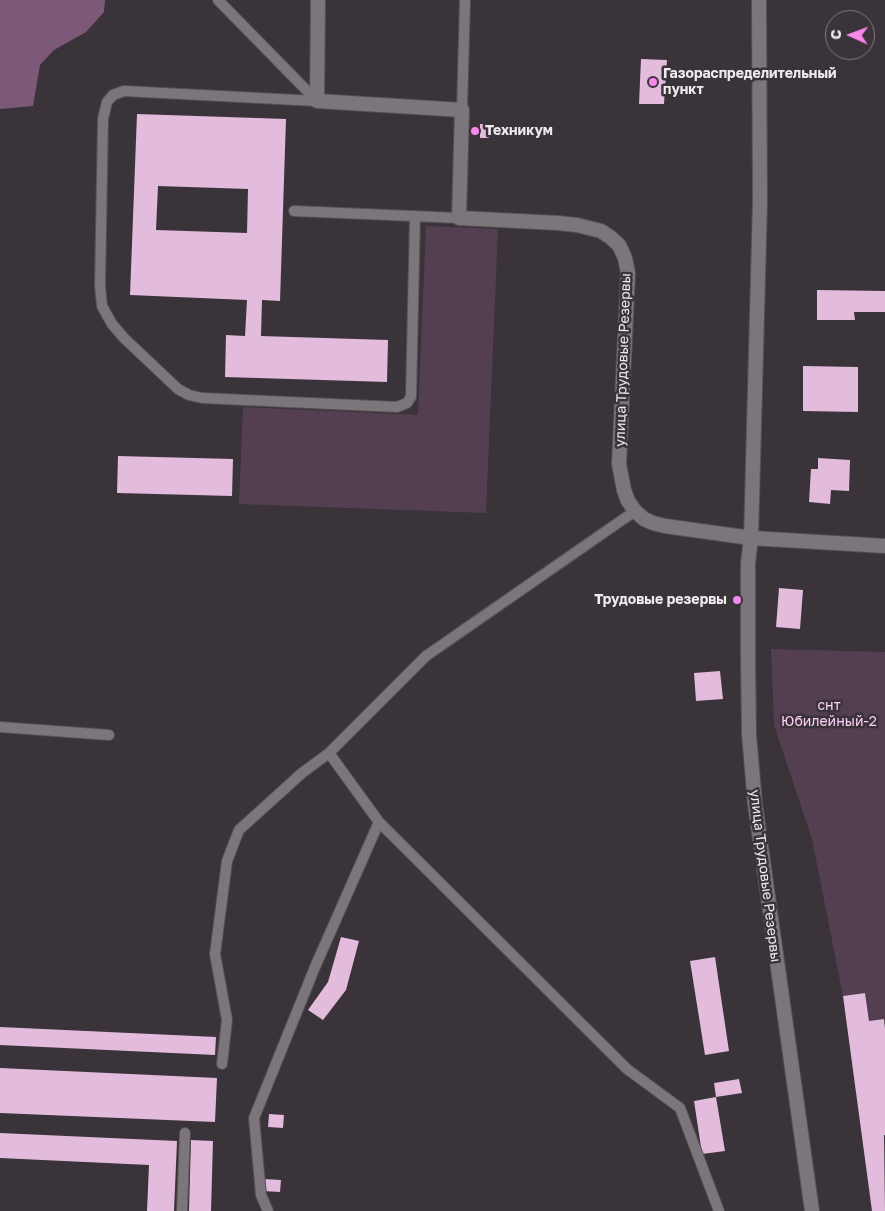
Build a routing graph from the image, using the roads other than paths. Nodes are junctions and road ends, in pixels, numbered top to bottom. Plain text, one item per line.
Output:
1 (218, 0) edge
2 (318, 0) edge
3 (465, 0) edge
4 (759, 0) edge
5 (317, 101) junction
6 (462, 110) junction
7 (294, 211) dead end
8 (416, 216) junction
9 (460, 218) junction
10 (635, 511) junction
11 (751, 538) junction
12 (885, 546) edge
13 (0, 727) edge
14 (110, 735) dead end
15 (329, 753) junction
16 (379, 822) junction
17 (222, 1064) dead end
18 (185, 1133) dead end
19 (182, 1211) edge
20 (268, 1211) edge
21 (720, 1211) edge
22 (812, 1211) edge

1 - 5 lane
2 - 5 street
3 - 6 lane
4 - 11 street, улица Трудовые Резервы
5 - 6 street
5 - 8 lane
6 - 9 street
7 - 8 lane
8 - 9 lane
9 - 10 street, улица Трудовые Резервы
10 - 11 street
10 - 15 lane
11 - 12 street
11 - 22 street, улица Трудовые Резервы
13 - 14 lane
15 - 16 lane
15 - 17 lane
16 - 20 lane
16 - 21 lane
18 - 19 lane

